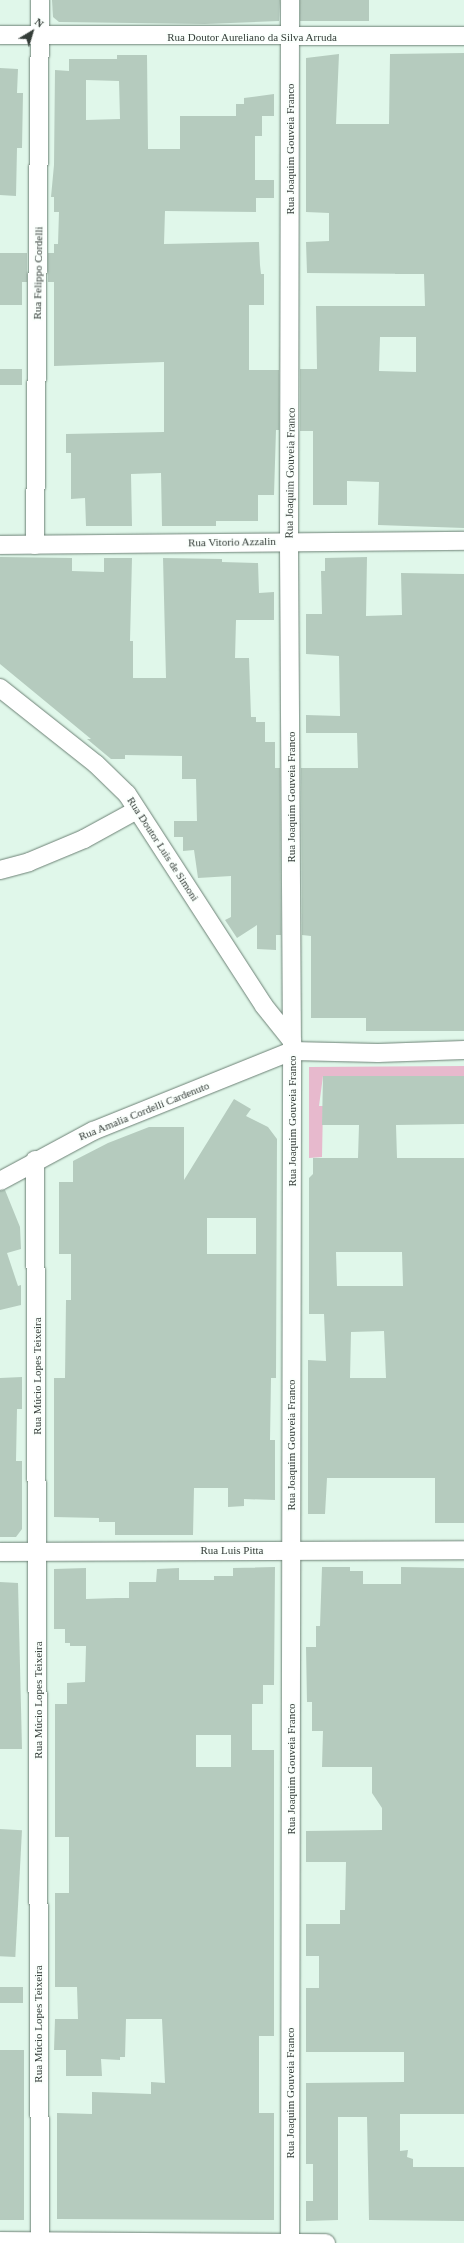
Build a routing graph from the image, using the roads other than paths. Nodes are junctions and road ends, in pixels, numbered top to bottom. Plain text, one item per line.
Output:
1 (40, 0) edge
2 (290, 0) edge
3 (0, 35) edge
4 (40, 36) junction
5 (464, 36) edge
6 (290, 37) junction
7 (464, 541) edge
8 (289, 542) junction
9 (0, 545) edge
10 (35, 545) junction
11 (0, 688) edge
12 (137, 810) junction
13 (0, 870) edge
14 (292, 1046) junction
15 (464, 1050) edge
16 (35, 1160) junction
17 (0, 1181) edge
18 (291, 1550) junction
19 (464, 1550) edge
20 (0, 1552) edge
21 (38, 1552) junction
22 (0, 2241) edge
23 (40, 2241) junction
24 (290, 2242) edge
25 (326, 2243) edge

1 - 4 street, Rua Felippo Cordelli
2 - 6 street, Rua Joaquim Gouveia Franco
3 - 4 street, Rua Doutor Aureliano da Silva Arruda
4 - 6 street, Rua Doutor Aureliano da Silva Arruda
4 - 10 street, Rua Felippo Cordelli
5 - 6 street, Rua Doutor Aureliano da Silva Arruda
6 - 8 street, Rua Joaquim Gouveia Franco
7 - 8 street, Rua Vitorio Azzalin
8 - 10 street, Rua Vitorio Azzalin
8 - 14 street, Rua Joaquim Gouveia Franco
9 - 10 street, Rua Vitorio Azzalin
11 - 12 street, Rua Doutor Luis de Simoni
12 - 13 street
12 - 14 street, Rua Doutor Luis de Simoni
14 - 15 street
14 - 16 street, Rua Amalia Cordelli Cardenuto
14 - 18 street, Rua Joaquim Gouveia Franco
16 - 17 street, Rua Amalia Cordelli Cardenuto
16 - 21 street, Rua Múcio Lopes Teixeira
18 - 19 street, Rua Luis Pitta
18 - 21 street, Rua Luis Pitta
18 - 24 street, Rua Joaquim Gouveia Franco
20 - 21 street, Rua Luis Pitta
21 - 23 street, Rua Múcio Lopes Teixeira
22 - 23 street
23 - 24 street
24 - 25 street

